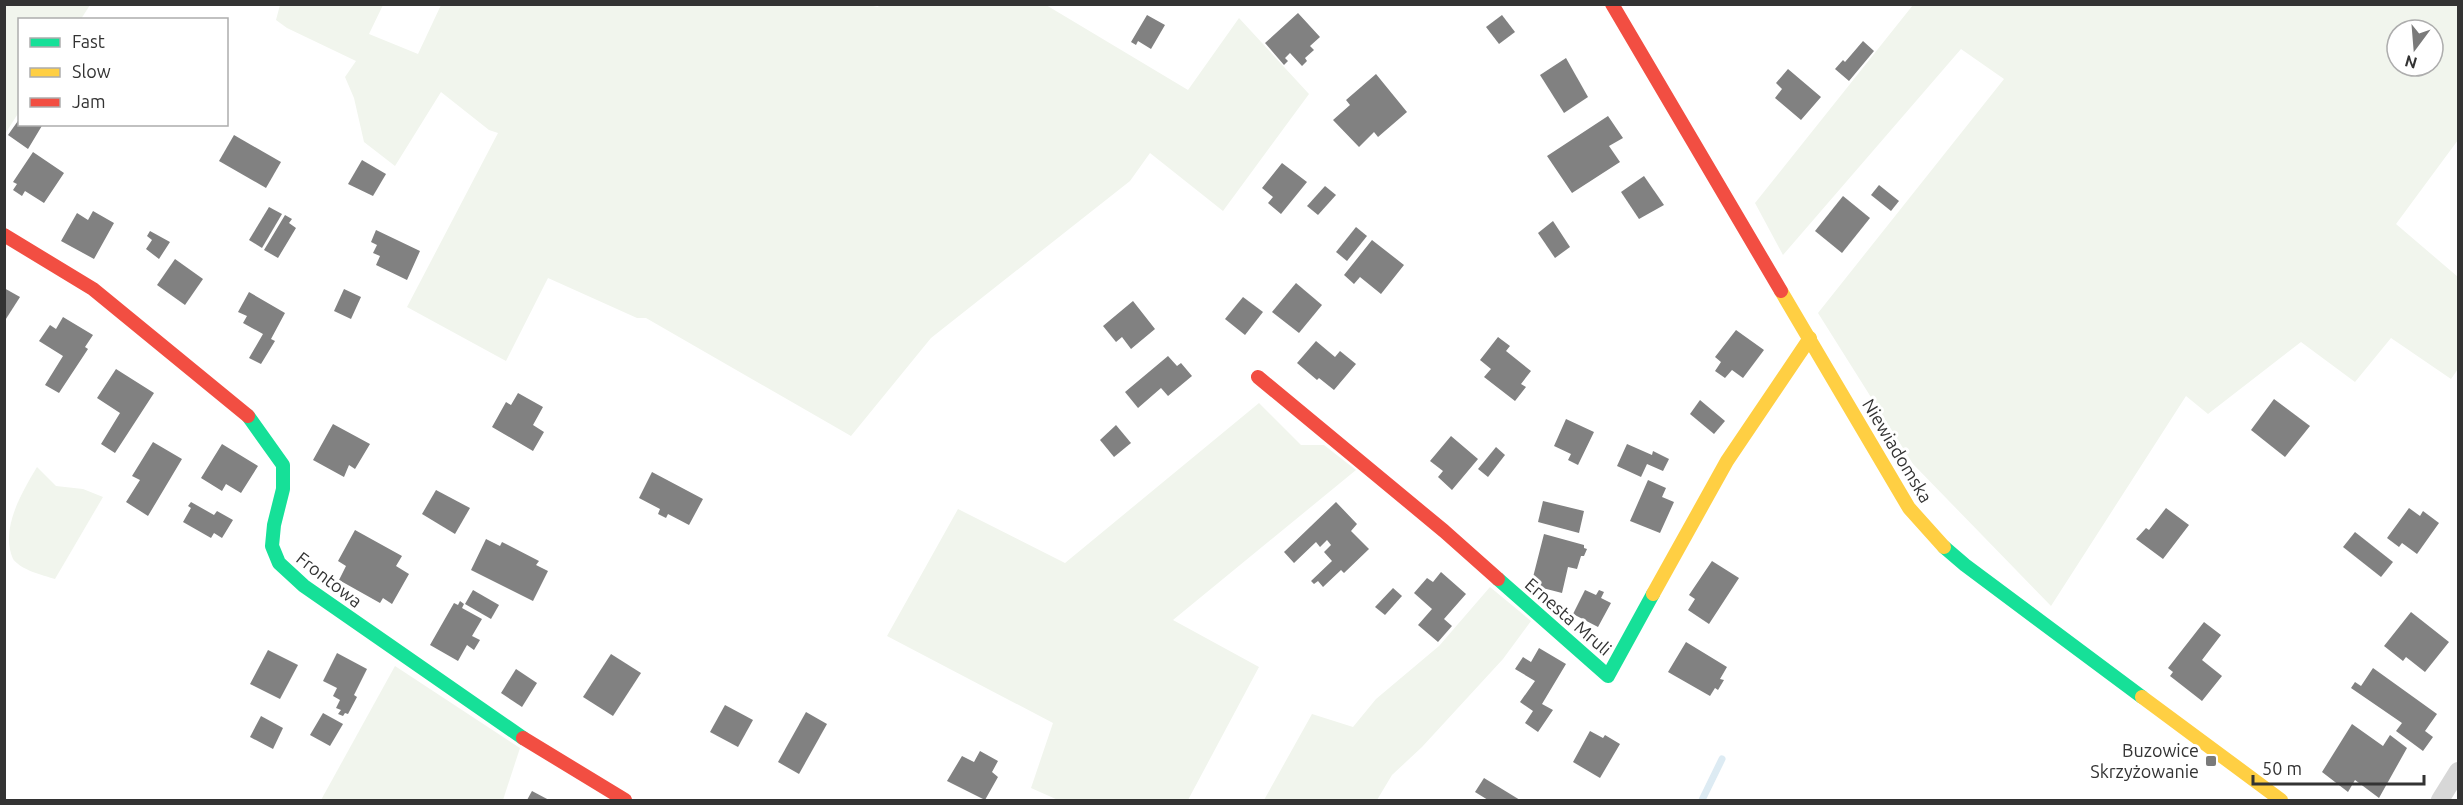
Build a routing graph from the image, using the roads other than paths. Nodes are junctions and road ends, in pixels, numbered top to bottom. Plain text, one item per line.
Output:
1 (1612, 4) edge
2 (4, 235) edge
3 (1810, 339) junction
4 (1258, 377) dead end
5 (2458, 771) edge
6 (625, 801) edge
7 (2281, 801) edge
8 (2440, 801) edge

1 - 3 street, Niewiadomska
2 - 6 street, Frontowa
3 - 4 street, Ernesta Mruli
3 - 7 street, Niewiadomska
5 - 8 street

